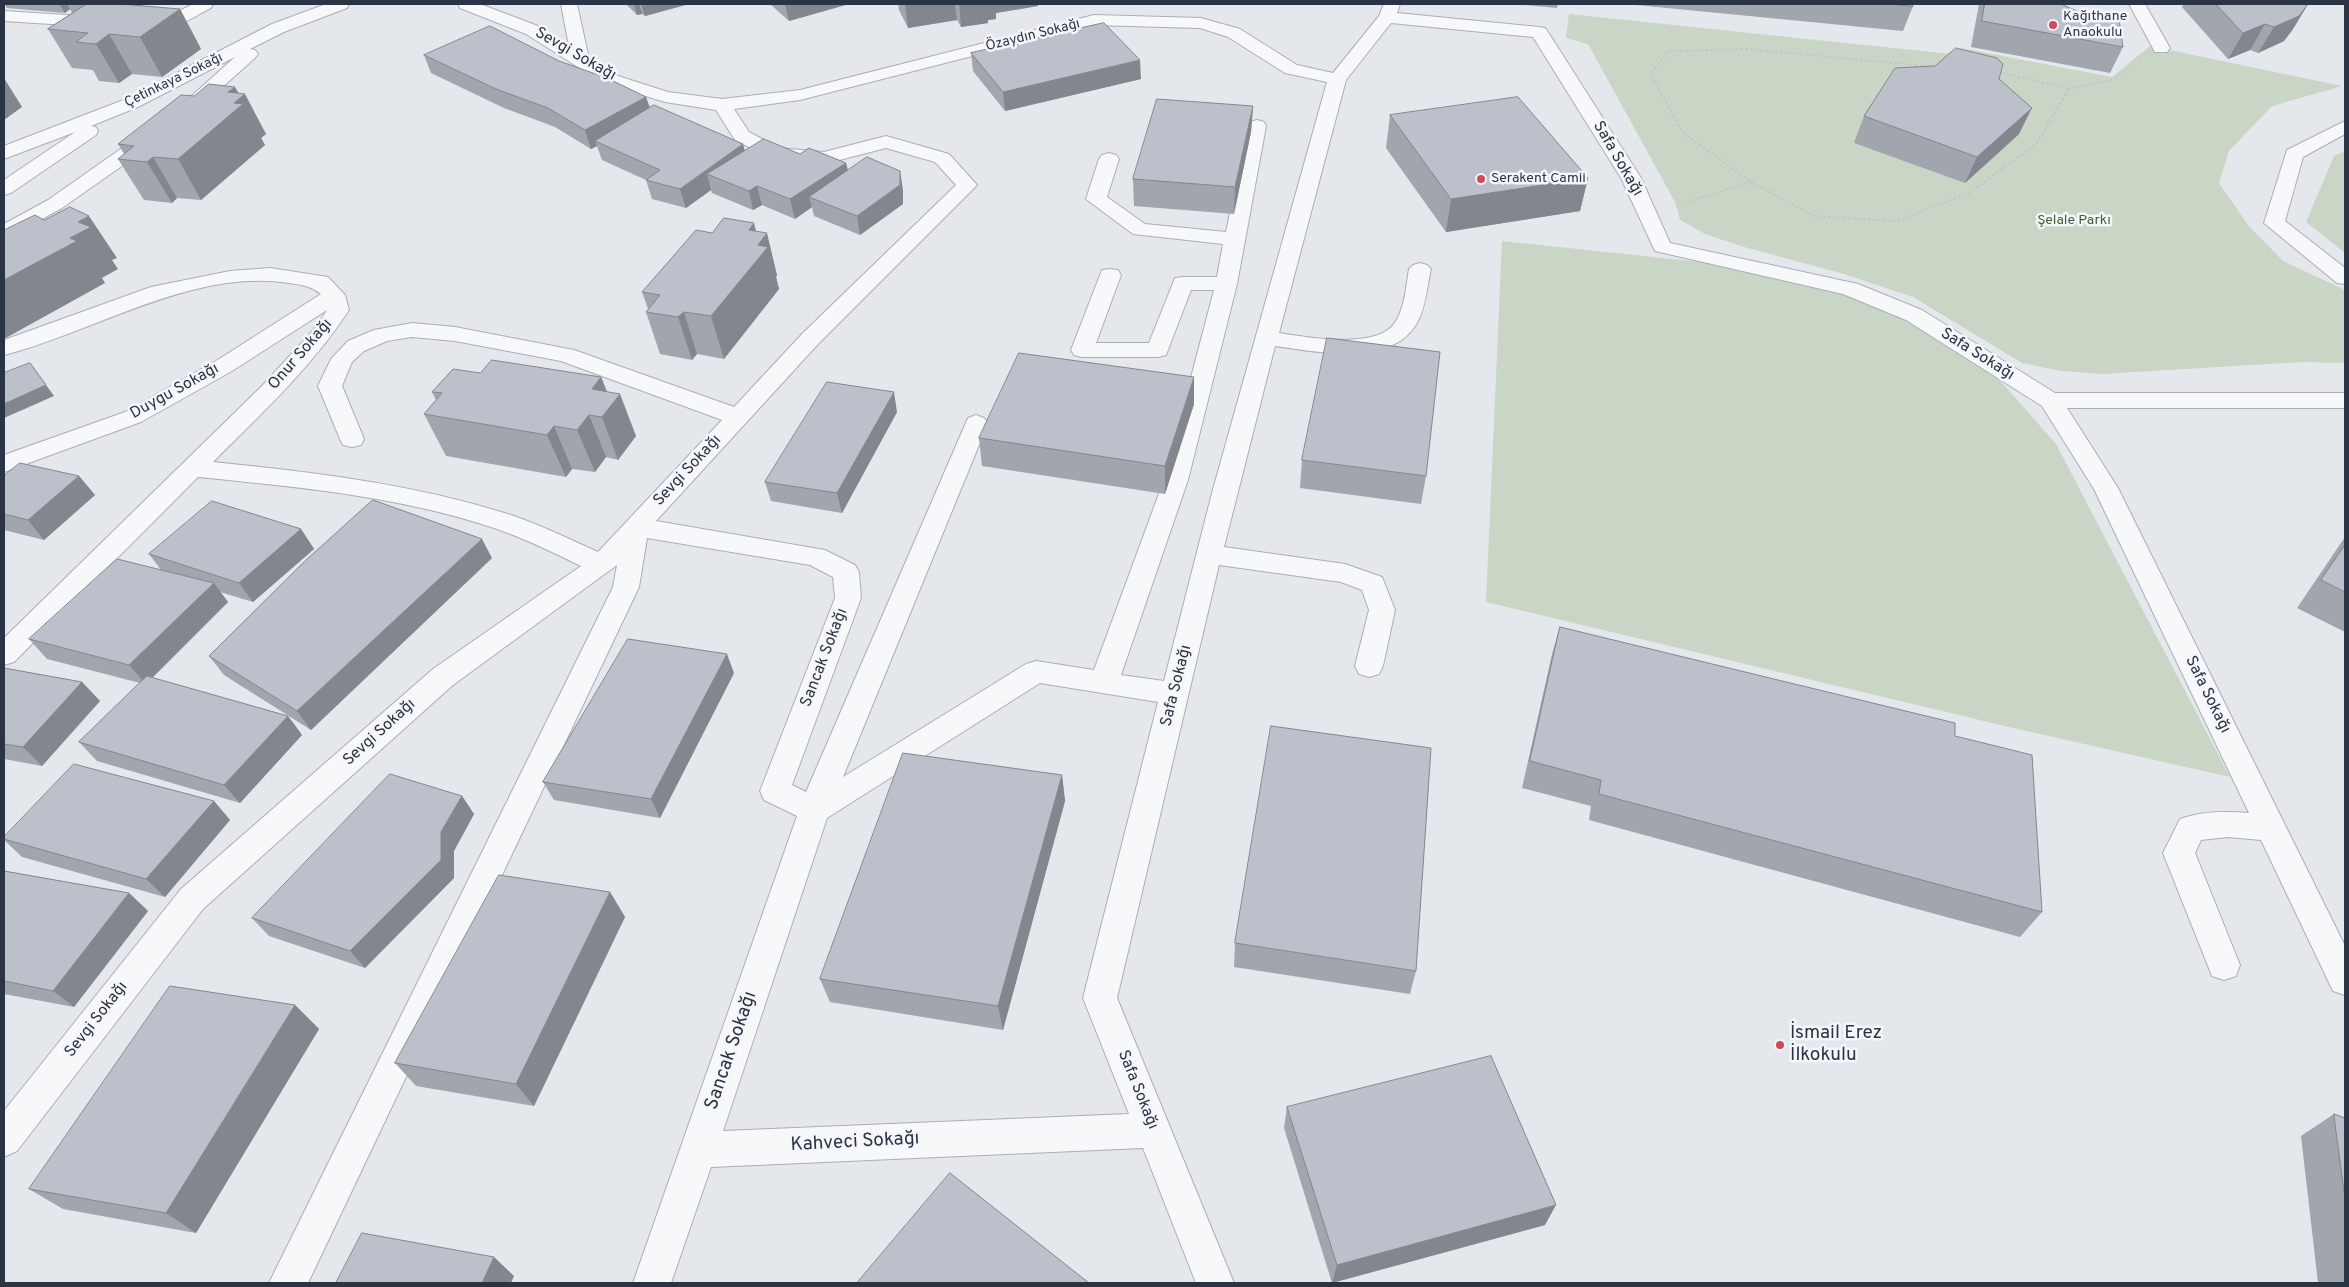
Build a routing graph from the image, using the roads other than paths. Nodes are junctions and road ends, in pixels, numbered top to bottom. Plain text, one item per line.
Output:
1 (204, 4) edge
2 (341, 4) edge
3 (466, 4) edge
4 (569, 4) edge
5 (2137, 4) edge
6 (1390, 10) edge
7 (4, 16) edge
8 (115, 23) edge
9 (132, 23) edge
10 (278, 28) junction
11 (2161, 48) dead end
12 (581, 61) junction
13 (1337, 79) junction
14 (132, 103) junction
15 (722, 105) junction
16 (1257, 126) dead end
17 (2345, 127) edge
18 (4, 153) edge
19 (1109, 159) dead end
20 (4, 189) edge
21 (4, 232) edge
22 (1235, 239) junction
23 (1420, 269) dead end
24 (1110, 275) dead end
25 (2345, 278) edge
26 (1226, 284) junction
27 (334, 295) junction
28 (1266, 338) junction
29 (4, 348) edge
30 (2345, 400) edge
31 (2050, 401) junction
32 (738, 417) junction
33 (976, 423) dead end
34 (352, 439) dead end
35 (4, 464) edge
36 (192, 468) junction
37 (636, 527) junction
38 (1209, 554) junction
39 (602, 564) junction
40 (4, 655) edge
41 (1370, 666) dead end
42 (1104, 683) junction
43 (1175, 694) junction
44 (814, 810) junction
45 (2271, 828) junction
46 (2224, 965) dead end
47 (2345, 980) edge
48 (1153, 1130) junction
49 (4, 1139) edge
50 (698, 1150) junction
51 (288, 1283) edge
52 (652, 1283) edge
53 (1215, 1283) edge

1 - 9 street
2 - 10 street, Çetinkaya Sokağı
3 - 12 street, Sevgi Sokağı
4 - 12 street
5 - 11 street
6 - 13 street
6 - 31 street, Safa Sokağı
7 - 8 street
10 - 14 street, Çetinkaya Sokağı
10 - 21 street
12 - 15 street, Sevgi Sokağı
13 - 15 street, Özaydın Sokağı
13 - 28 street, Safa Sokağı
14 - 18 street, Çetinkaya Sokağı
14 - 20 street
15 - 32 street, Sevgi Sokağı
16 - 22 street
17 - 25 street
19 - 22 street
22 - 26 street
23 - 28 street
24 - 26 street
26 - 42 street
27 - 29 street, Onur Sokağı
27 - 35 street, Duygu Sokağı
27 - 36 street, Onur Sokağı
28 - 38 street, Safa Sokağı
30 - 31 street
31 - 45 street, Safa Sokağı
32 - 34 street
32 - 37 street, Sevgi Sokağı
33 - 44 street, Sancak Sokağı
36 - 39 street
36 - 40 street, Onur Sokağı
37 - 39 street, Sevgi Sokağı
37 - 44 street, Sancak Sokağı
37 - 51 street
38 - 41 street
38 - 43 street, Safa Sokağı
39 - 49 street, Sevgi Sokağı
42 - 43 street
42 - 44 street
43 - 48 street, Safa Sokağı
44 - 50 street, Sancak Sokağı
45 - 46 street
45 - 47 street, Safa Sokağı
48 - 50 street, Kahveci Sokağı
48 - 53 street, Safa Sokağı
50 - 52 street

